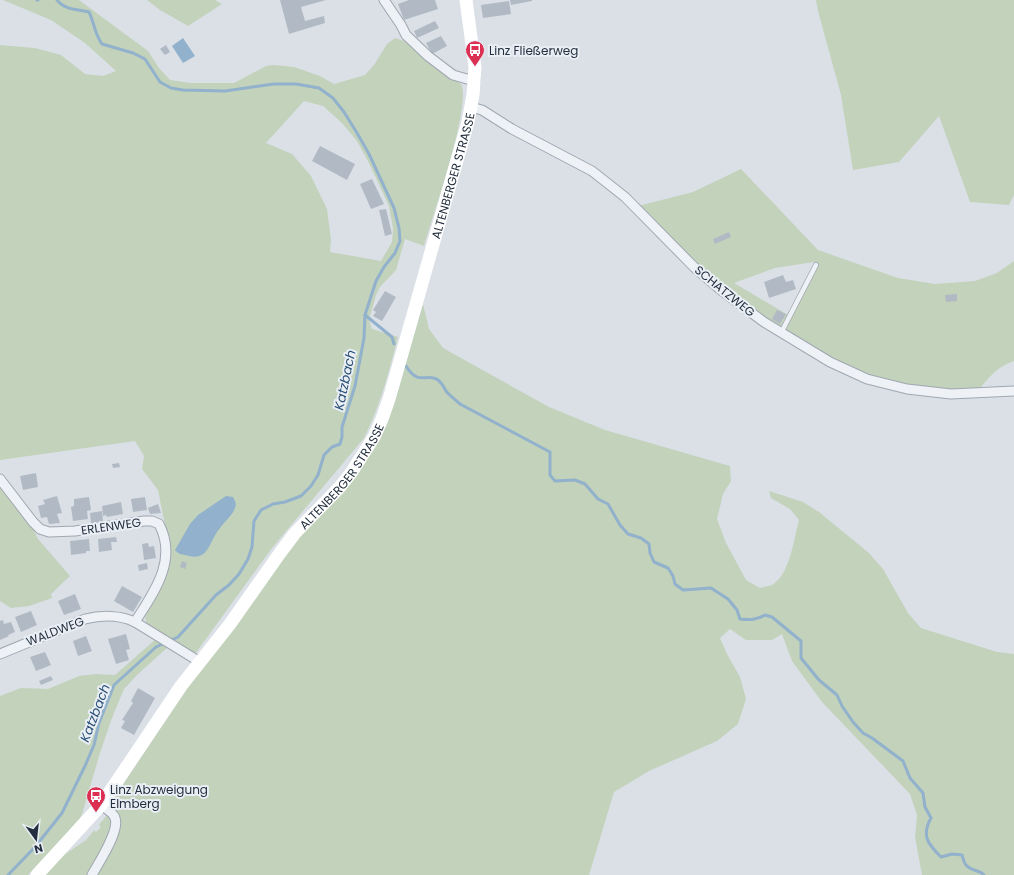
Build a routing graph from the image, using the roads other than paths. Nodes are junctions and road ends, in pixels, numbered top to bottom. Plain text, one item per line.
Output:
1 (384, 0) edge
2 (466, 0) edge
3 (475, 80) junction
4 (471, 107) junction
5 (816, 265) dead end
6 (781, 333) junction
7 (1014, 391) edge
8 (0, 479) edge
9 (135, 622) junction
10 (0, 654) edge
11 (200, 662) junction
12 (101, 805) junction
13 (37, 875) edge
14 (92, 875) edge

1 - 3 street
2 - 3 street, ALTENBERGER STRASSE
3 - 4 street, ALTENBERGER STRASSE
4 - 6 street, SCHATZWEG
4 - 11 street, ALTENBERGER STRASSE
5 - 6 lane
6 - 7 street, SCHATZWEG
8 - 9 street, ERLENWEG
9 - 10 street, WALDWEG
9 - 11 street
11 - 12 street, ALTENBERGER STRASSE
12 - 13 street, ALTENBERGER STRASSE
12 - 14 street

